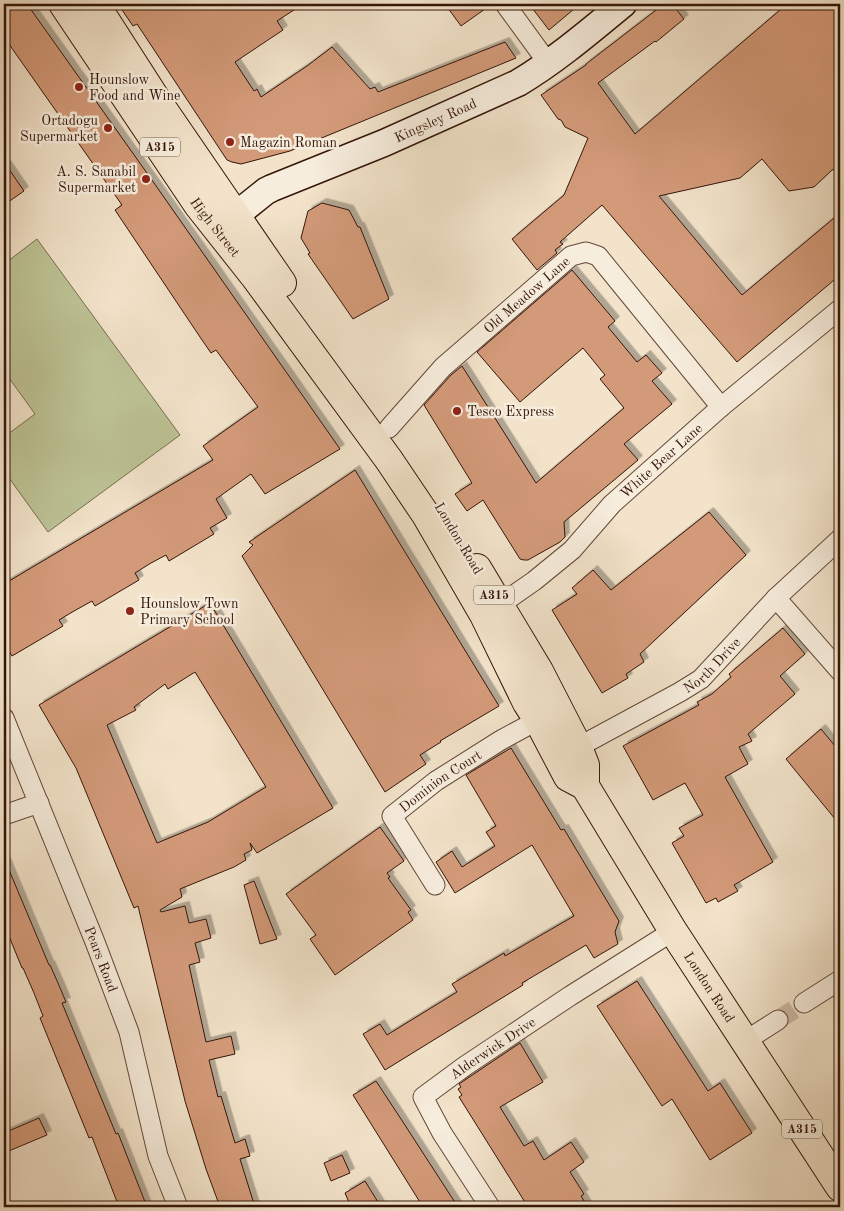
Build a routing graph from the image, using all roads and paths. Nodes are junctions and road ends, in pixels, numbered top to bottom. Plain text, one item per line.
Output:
1 (63, 4) edge
2 (95, 4) edge
3 (505, 4) edge
4 (623, 4) edge
5 (548, 63) junction
6 (227, 222) junction
7 (840, 309) edge
8 (721, 407) junction
9 (382, 435) junction
10 (840, 539) edge
11 (776, 598) junction
12 (492, 610) junction
13 (840, 672) edge
14 (550, 716) junction
15 (4, 718) edge
16 (568, 752) junction
17 (39, 803) junction
18 (4, 815) edge
19 (435, 885) dead end
20 (673, 931) junction
21 (840, 980) edge
22 (804, 1003) tunnel mouth
23 (778, 1020) tunnel mouth
24 (745, 1041) junction
25 (840, 1187) edge
26 (178, 1207) edge
27 (490, 1207) edge

1 - 6 main road, High Street / A315
2 - 6 main road, High Street / A315
3 - 5 street
4 - 5 street, Kingsley Road
5 - 6 street, Kingsley Road
6 - 9 main road, High Street / A315
7 - 8 street, White Bear Lane
8 - 9 street, Old Meadow Lane
8 - 12 street, White Bear Lane
9 - 12 main road, London Road / A315
10 - 11 street, North Drive
11 - 13 street
11 - 16 street, North Drive
12 - 14 main road, London Road / A315
14 - 16 main road, London Road / A315
14 - 19 street, Dominion Court
15 - 17 street, Pears Road
16 - 20 main road, London Road / A315
17 - 18 street
17 - 26 street, Pears Road
20 - 24 main road, London Road / A315
20 - 27 street, Alderwick Drive
21 - 22 street
23 - 24 street
24 - 25 main road, London Road / A315

